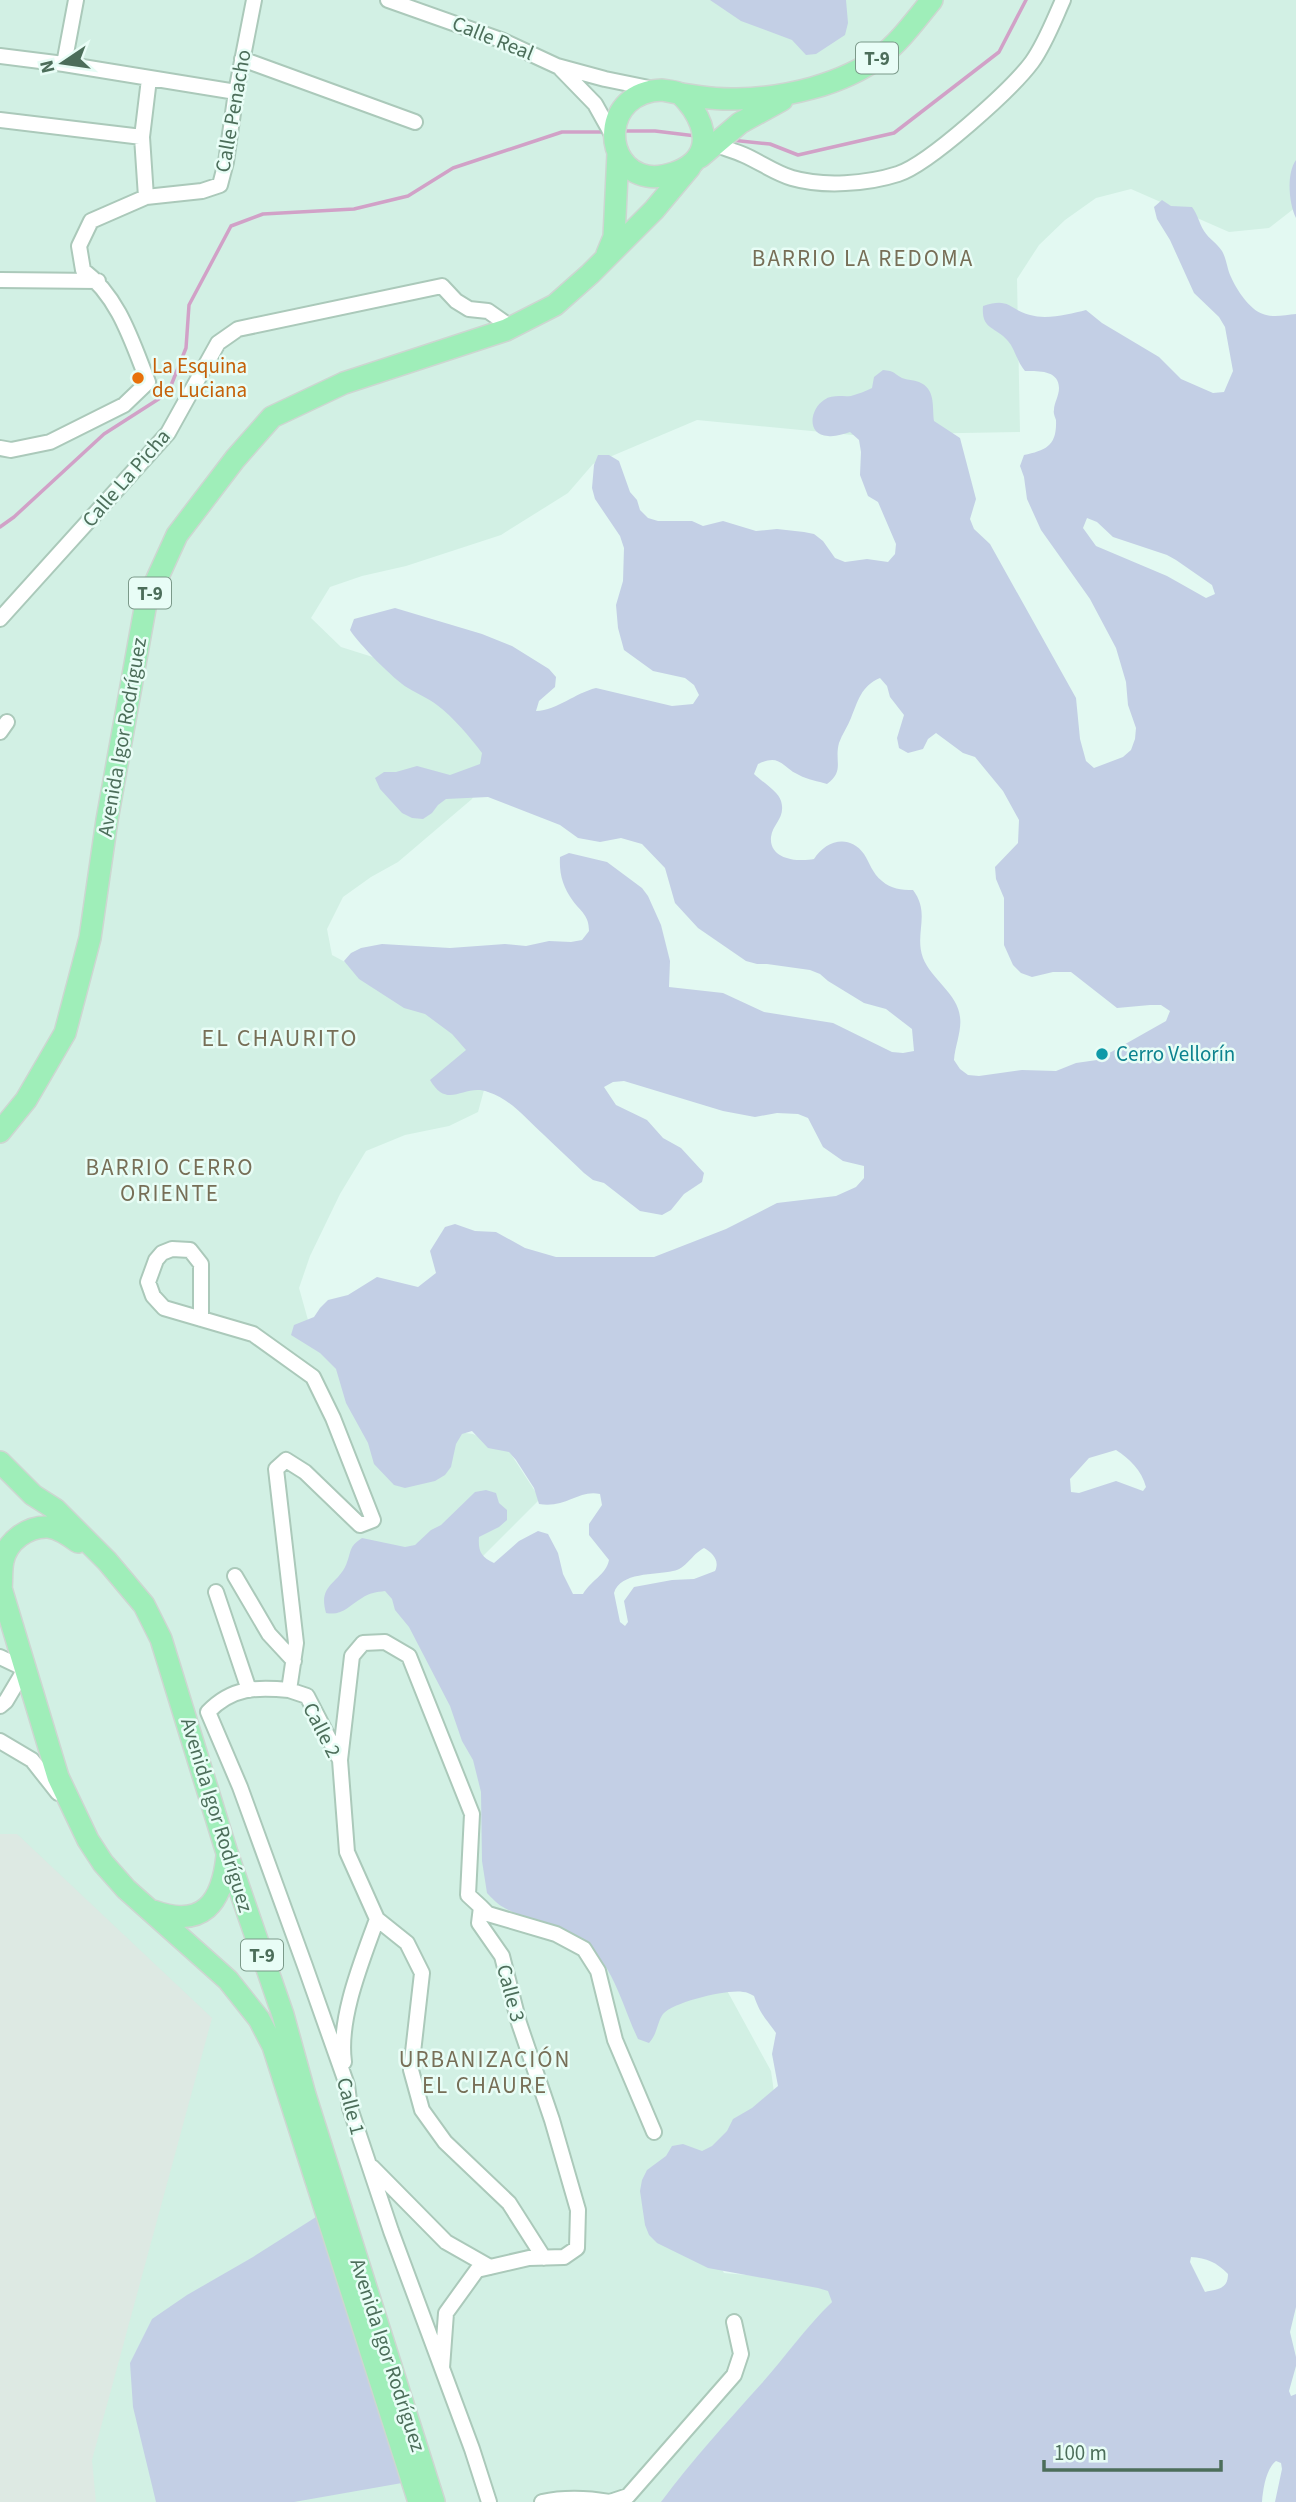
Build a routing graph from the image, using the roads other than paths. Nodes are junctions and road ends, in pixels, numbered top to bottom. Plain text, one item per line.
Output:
1 (76, 0) edge
2 (254, 0) edge
3 (388, 0) edge
4 (932, 0) edge
5 (1063, 0) edge
6 (0, 56) edge
7 (242, 59) junction
8 (64, 64) junction
9 (557, 66) junction
10 (149, 79) junction
11 (803, 89) junction
12 (662, 90) junction
13 (236, 92) junction
14 (0, 120) edge
15 (415, 122) dead end
16 (142, 137) junction
17 (617, 147) junction
18 (705, 147) junction
19 (146, 197) junction
20 (590, 274) junction
21 (0, 279) edge
22 (98, 281) junction
23 (506, 330) junction
24 (0, 448) edge
25 (0, 619) edge
26 (0, 1132) edge
27 (201, 1319) junction
28 (0, 1462) edge
29 (118, 1573) junction
30 (235, 1576) dead end
31 (0, 1589) edge
32 (216, 1592) dead end
33 (0, 1657) edge
34 (294, 1661) junction
35 (25, 1669) junction
36 (249, 1690) junction
37 (289, 1690) junction
38 (0, 1706) edge
39 (0, 1741) edge
40 (340, 1760) junction
41 (74, 1815) junction
42 (227, 1853) junction
43 (481, 1907) junction
44 (148, 1909) junction
45 (377, 1919) junction
46 (347, 2085) junction
47 (654, 2132) dead end
48 (368, 2163) junction
49 (544, 2258) junction
50 (490, 2267) junction
51 (734, 2322) dead end
52 (442, 2368) junction
53 (419, 2502) edge
54 (434, 2502) edge
55 (489, 2502) edge
56 (542, 2502) edge
57 (610, 2502) edge

1 - 8 street
2 - 7 street, Calle Penacho
3 - 9 street, Calle Real
4 - 11 highway, T-9
5 - 18 street
6 - 8 street
7 - 13 street, Calle Penacho
7 - 15 street
8 - 10 street
9 - 12 street
9 - 17 street
10 - 13 street
10 - 16 street
11 - 12 highway, T-9
11 - 18 highway, T-9
12 - 17 highway, T-9
12 - 18 highway
13 - 19 street, Calle Penacho
14 - 16 street
16 - 19 street
17 - 18 highway, T-9
17 - 20 highway, Avenida Igor Rodríguez / T-9
18 - 20 highway, Avenida Igor Rodríguez / T-9
19 - 22 street, Calle Penacho
20 - 23 highway, Avenida Igor Rodríguez / T-9
21 - 22 street
22 - 24 street, Calle Penacho
23 - 25 street, Calle La Picha
23 - 26 highway, Avenida Igor Rodríguez / T-9
27 - 27 street, Calle 2
27 - 34 street, Calle 2
28 - 29 highway, Avenida Igor Rodríguez / T-9
29 - 31 highway, T-9
29 - 42 highway, Avenida Igor Rodríguez / T-9
30 - 34 street
31 - 35 highway, Avenida Igor Rodríguez / T-9
32 - 36 street
33 - 35 street
34 - 37 street, Calle 2
35 - 38 street
35 - 41 highway, Avenida Igor Rodríguez / T-9
36 - 37 street
36 - 46 street, Calle 1
37 - 40 street, Calle 2
39 - 41 street
40 - 43 street, Calle 3
40 - 45 street, Calle 2
41 - 44 highway, Avenida Igor Rodríguez / T-9
42 - 44 highway, T-9
42 - 54 highway, Avenida Igor Rodríguez / T-9
43 - 47 street
43 - 49 street, Calle 3
44 - 53 highway, Avenida Igor Rodríguez / T-9
45 - 46 street
45 - 49 street, Calle 2
46 - 48 street, Calle 1
48 - 50 street
48 - 52 street, Calle 1
49 - 50 street
50 - 52 street
51 - 57 street
52 - 55 street, Calle 1
56 - 57 street

